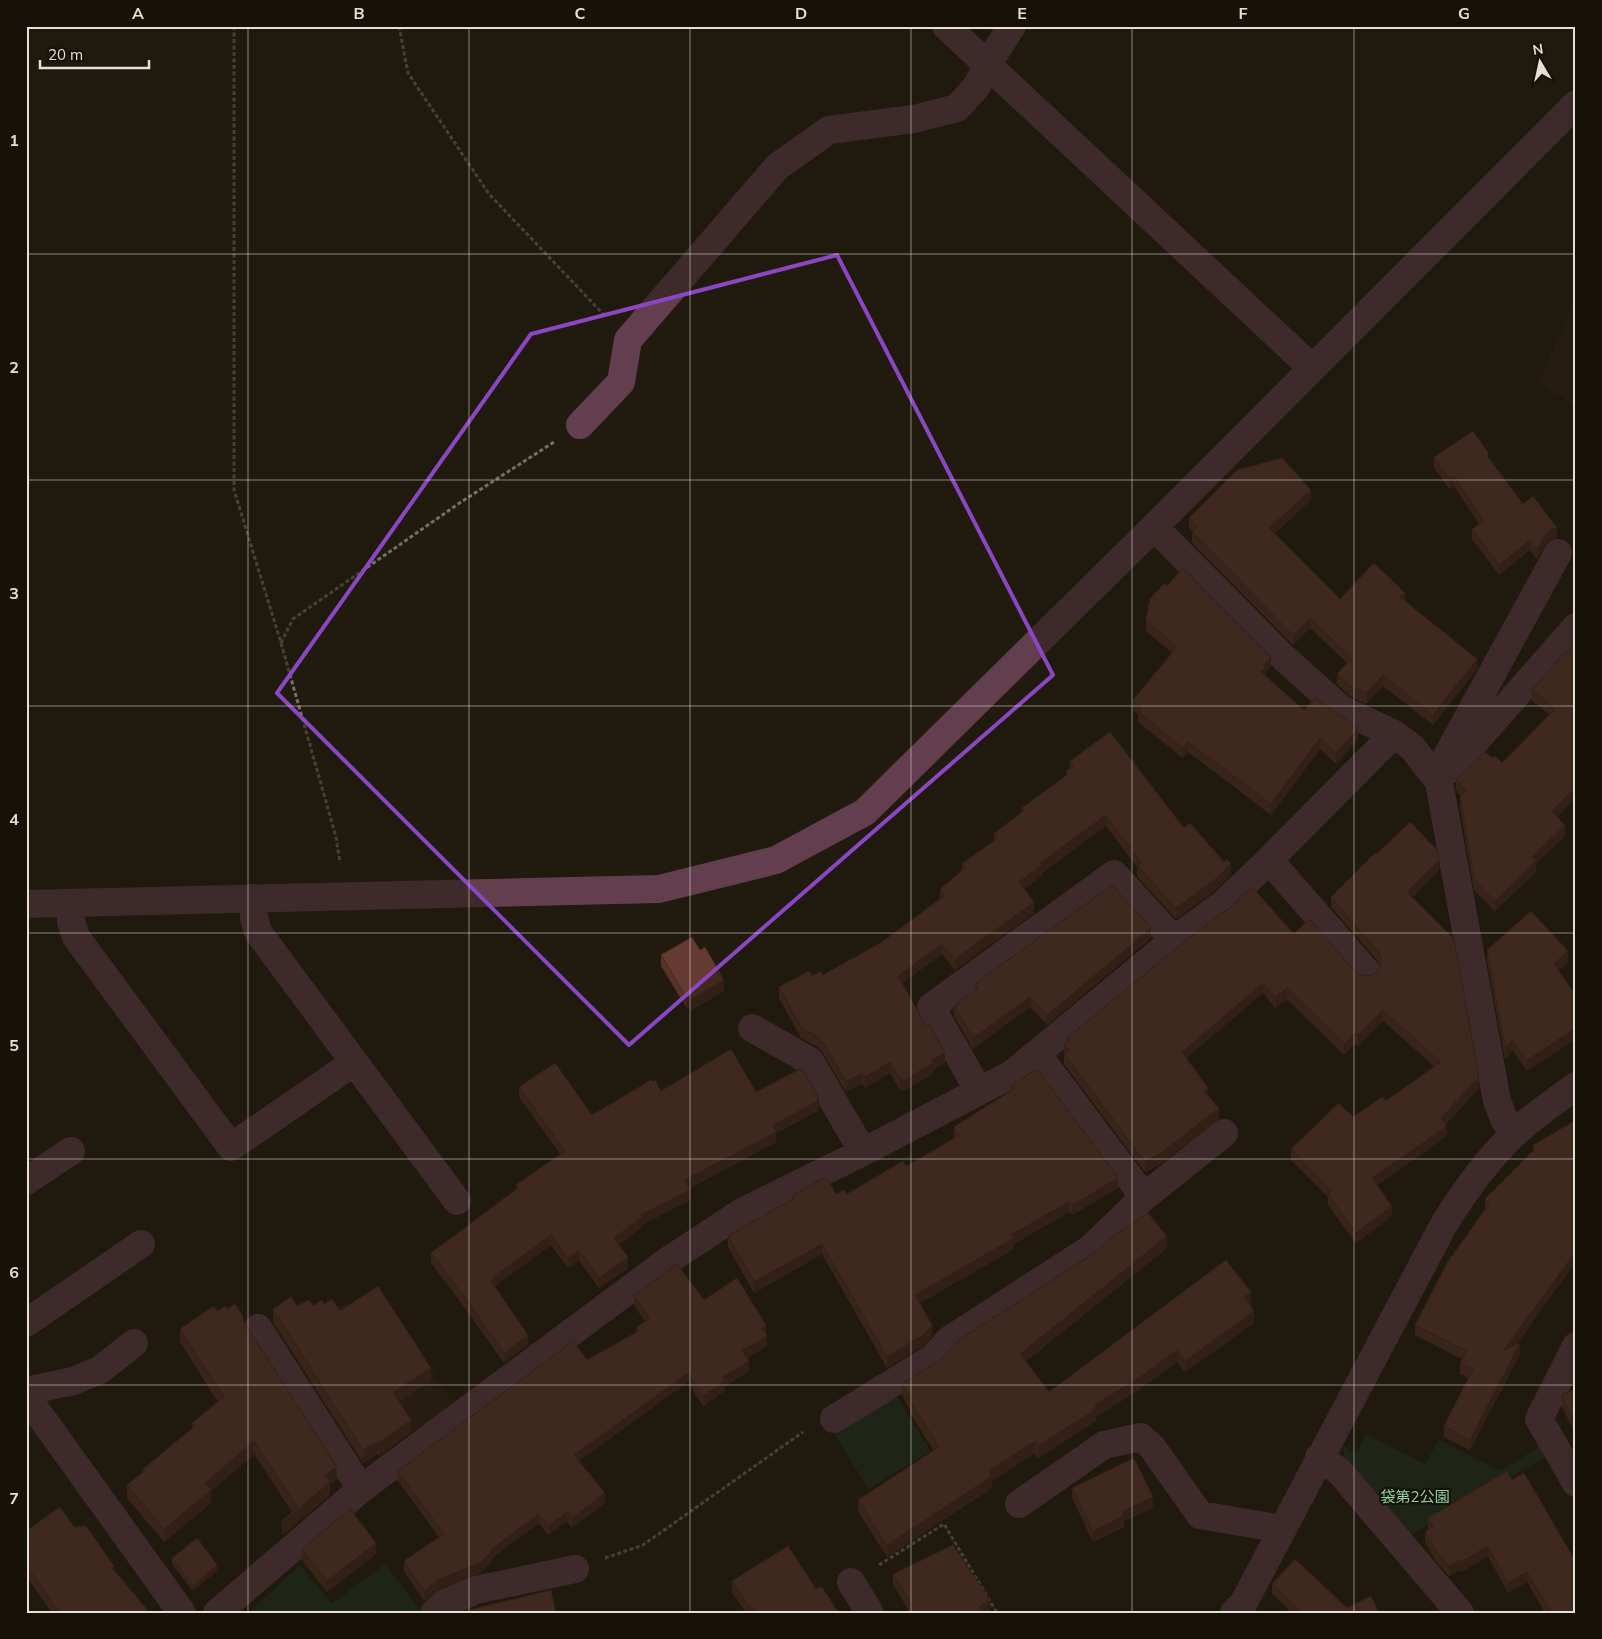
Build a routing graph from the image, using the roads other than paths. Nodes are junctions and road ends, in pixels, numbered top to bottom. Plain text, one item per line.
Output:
1 (946, 26) edge
2 (1012, 26) edge
3 (987, 65) junction
4 (1573, 112) edge
5 (1312, 368) junction
6 (580, 425) road end
7 (1154, 527) junction
8 (1558, 553) dead end
9 (1576, 628) edge
10 (1394, 734) junction
11 (1438, 779) junction
12 (1269, 860) junction
13 (252, 898) junction
14 (71, 903) junction
15 (26, 904) edge
16 (1174, 940) junction
17 (1366, 971) dead end
18 (752, 1028) dead end
19 (1036, 1054) junction
20 (354, 1063) junction
21 (1576, 1086) edge
22 (979, 1091) junction
23 (1224, 1133) dead end
24 (1515, 1134) junction
25 (71, 1151) dead end
26 (862, 1152) junction
27 (26, 1181) edge
28 (1144, 1197) junction
29 (457, 1201) dead end
30 (141, 1244) dead end
31 (26, 1322) edge
32 (258, 1328) dead end
33 (134, 1344) dead end
34 (1576, 1346) edge
35 (26, 1391) edge
36 (26, 1396) edge
37 (834, 1420) road end
38 (1319, 1457) junction
39 (1576, 1483) edge
40 (361, 1489) junction
41 (1020, 1504) dead end
42 (1282, 1529) junction
43 (575, 1568) road end
44 (852, 1582) road end
45 (182, 1613) edge
46 (217, 1613) edge
47 (434, 1613) edge
48 (870, 1613) edge
49 (1234, 1613) edge
50 (1460, 1613) edge

1 - 3 street
2 - 3 street
3 - 5 street
3 - 6 street
4 - 5 street
5 - 7 street
7 - 10 street
7 - 13 street
8 - 11 street
9 - 11 street
10 - 11 street
10 - 12 street
11 - 24 street
12 - 16 street
12 - 17 street
13 - 14 street
13 - 20 street
14 - 15 street
14 - 20 street
16 - 19 street
16 - 22 street
18 - 26 street
19 - 22 street
19 - 28 street
20 - 29 street
21 - 24 street
22 - 26 street
23 - 28 street
24 - 38 street
25 - 27 street
26 - 40 street
28 - 37 street
30 - 31 street
32 - 40 street
33 - 35 street
34 - 39 street
36 - 45 street
38 - 42 street
38 - 50 street
40 - 46 street
41 - 42 street
42 - 49 street
43 - 47 street
44 - 48 street

